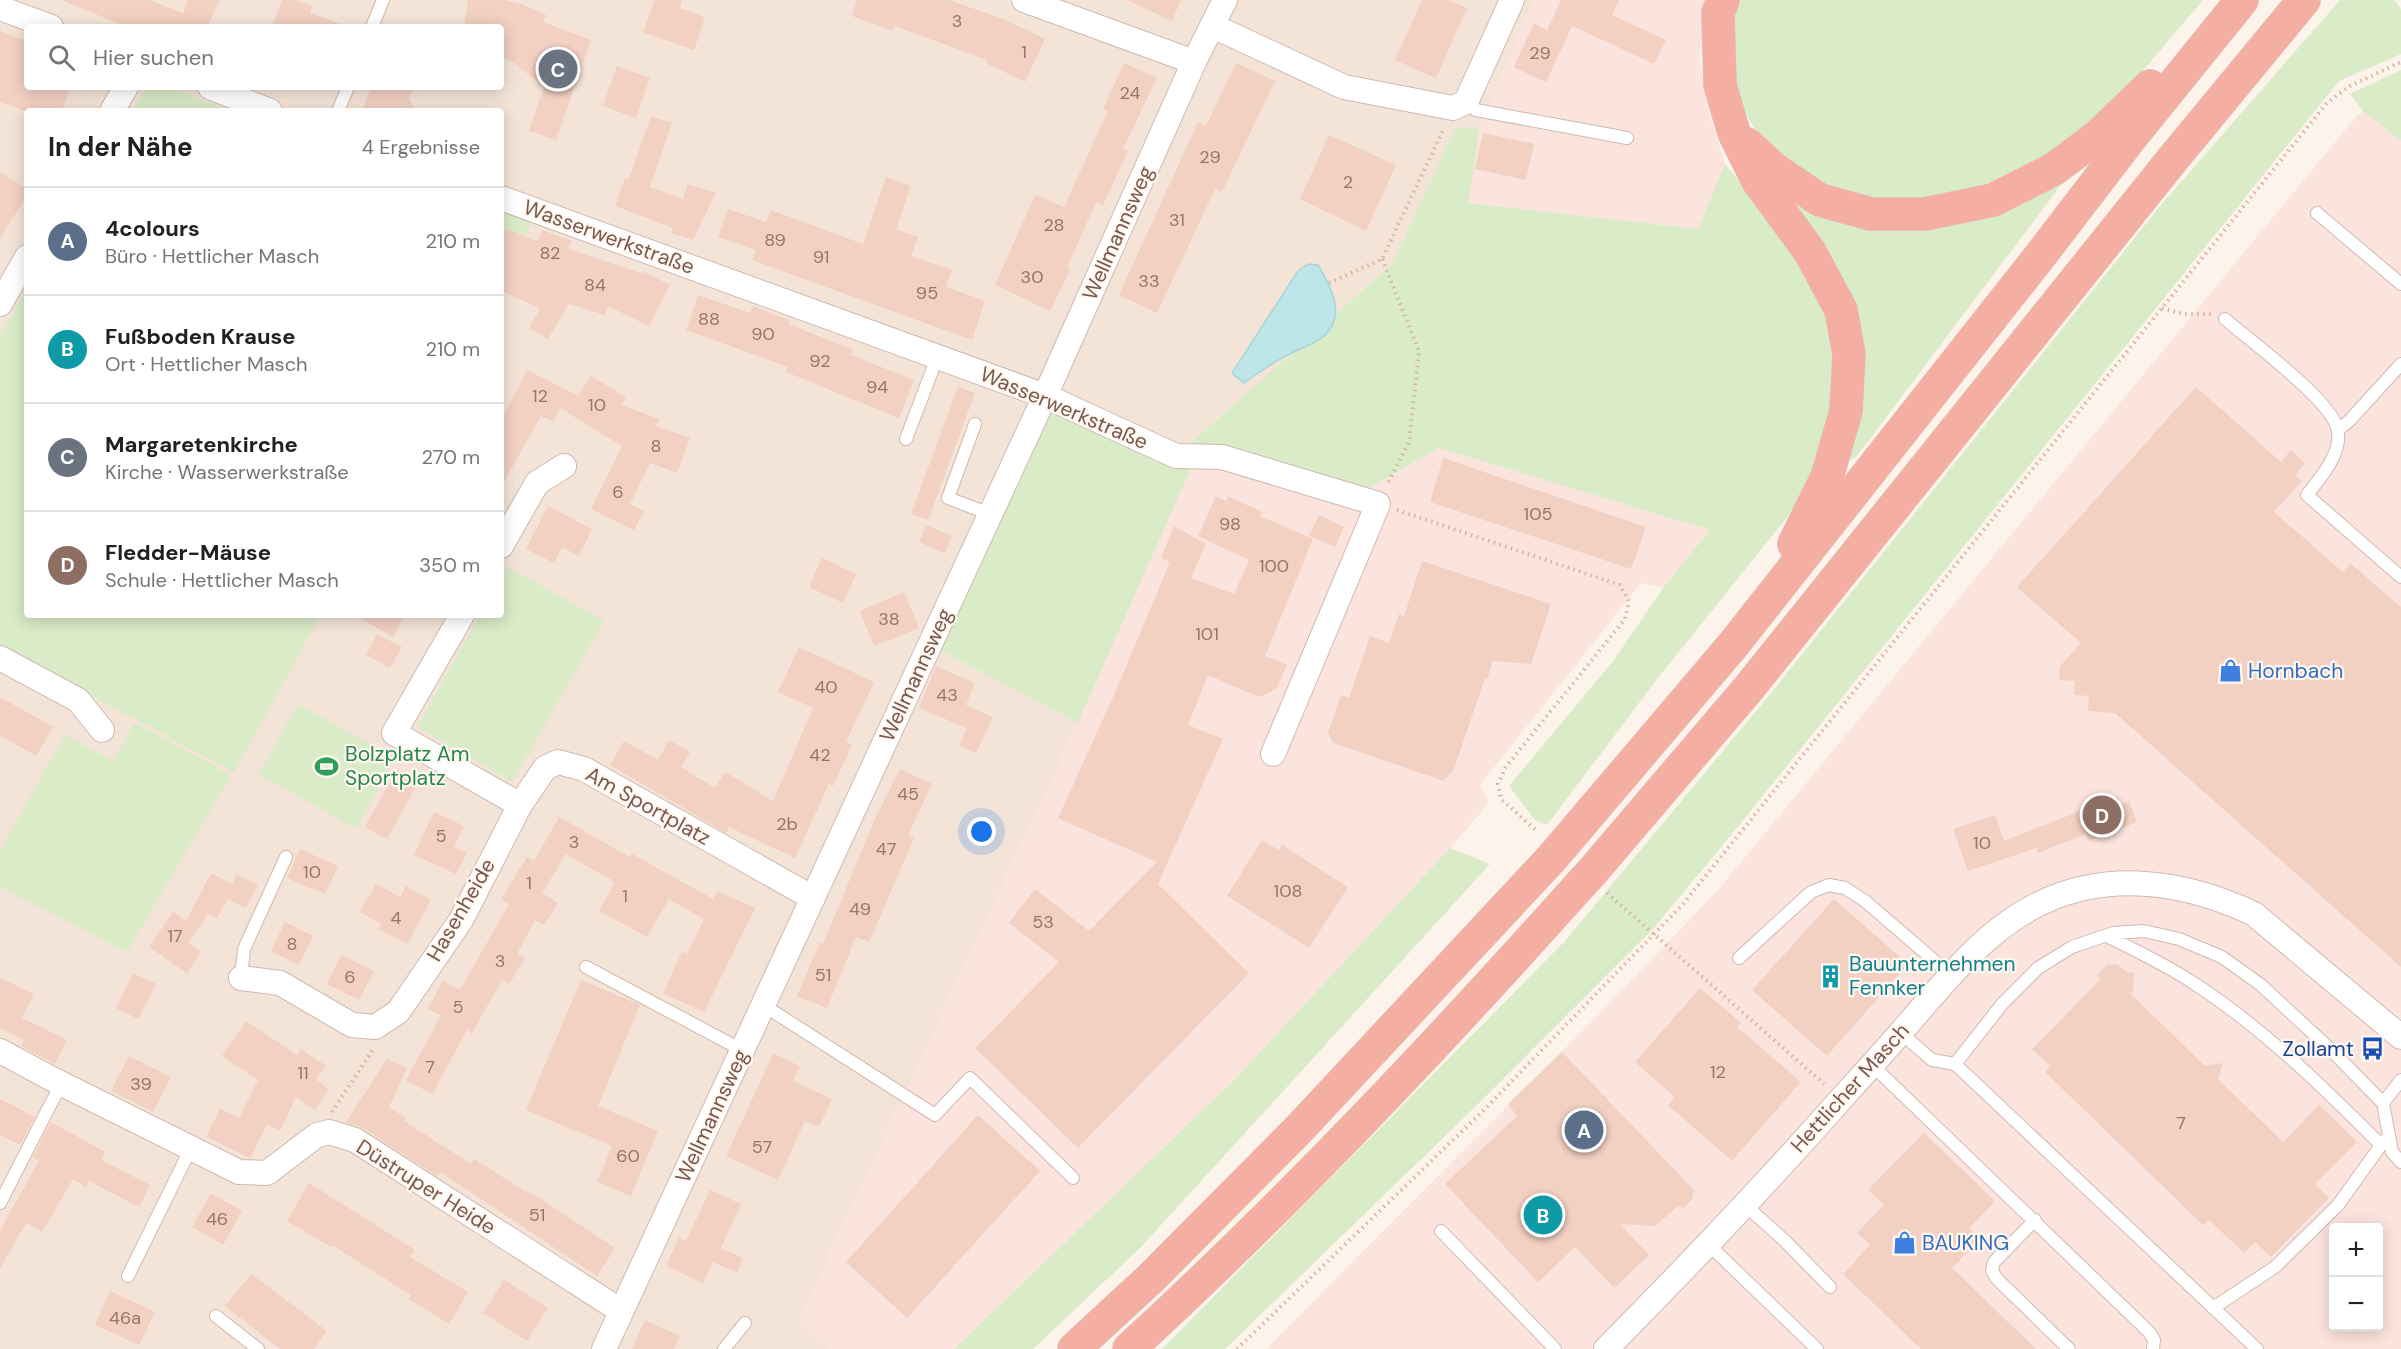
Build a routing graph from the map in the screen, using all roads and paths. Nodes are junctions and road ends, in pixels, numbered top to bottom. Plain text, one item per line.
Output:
1 (383, 0) edge
2 (1024, 0) edge
3 (1225, 0) edge
4 (1512, 0) edge
5 (1723, 0) edge
6 (2242, 0) edge
7 (2304, 0) edge
8 (0, 8) edge
9 (43, 24) edge
10 (373, 24) edge
11 (1213, 26) junction
12 (1194, 62) junction
13 (2401, 62) edge
14 (124, 90) edge
15 (218, 90) edge
16 (347, 90) edge
17 (1459, 105) junction
18 (114, 108) edge
19 (262, 108) edge
20 (339, 108) edge
21 (1734, 133) junction
22 (1627, 138) dead end
23 (504, 199) edge
24 (2317, 213) dead end
25 (1382, 259) junction
26 (24, 262) edge
27 (1329, 283) dead end
28 (2401, 284) edge
29 (0, 304) edge
30 (2162, 308) junction
31 (2224, 319) joint
32 (936, 358) junction
33 (2401, 364) edge
34 (1045, 396) junction
35 (975, 424) dead end
36 (2338, 430) junction
37 (906, 439) dead end
38 (564, 466) dead end
39 (1378, 504) junction
40 (990, 514) junction
41 (504, 541) edge
42 (2401, 577) edge
43 (460, 618) edge
44 (1733, 645) junction
45 (0, 658) edge
46 (102, 730) dead end
47 (1274, 754) dead end
48 (520, 805) junction
49 (286, 857) dead end
50 (813, 898) junction
51 (2107, 936) junction
52 (1738, 958) dead end
53 (586, 967) dead end
54 (1951, 975) junction
55 (241, 978) joint
56 (763, 1005) junction
57 (398, 1012) junction
58 (1901, 1033) junction
59 (2401, 1037) edge
60 (742, 1050) junction
61 (0, 1051) edge
62 (1955, 1064) junction
63 (1872, 1065) junction
64 (2401, 1080) edge
65 (61, 1084) junction
66 (2383, 1103) junction
67 (317, 1135) junction
68 (191, 1148) junction
69 (2387, 1149) junction
70 (2401, 1162) edge
71 (1073, 1178) dead end
72 (0, 1203) edge
73 (1746, 1206) junction
74 (2035, 1220) junction
75 (1441, 1232) dead end
76 (1709, 1245) junction
77 (128, 1276) dead end
78 (1830, 1287) dead end
79 (2213, 1308) junction
80 (621, 1311) junction
81 (216, 1316) dead end
82 (745, 1323) dead end
83 (258, 1349) edge
84 (604, 1349) edge
85 (724, 1349) edge
86 (1074, 1349) edge
87 (1129, 1349) edge
88 (1237, 1349) edge
89 (1555, 1349) edge
90 (1606, 1349) edge
91 (1816, 1349) edge
92 (2069, 1349) edge
93 (2153, 1349) edge
94 (2256, 1349) edge

1 - 10 lane
2 - 12 street
3 - 11 street, Wellmannsweg
4 - 17 street
5 - 21 highway
6 - 21 highway
6 - 44 highway
7 - 87 highway
8 - 9 street
11 - 12 street, Wellmannsweg
11 - 17 street
12 - 34 street, Wellmannsweg
13 - 30 path
14 - 18 street
15 - 19 street
16 - 20 lane
17 - 22 lane
17 - 25 path
21 - 44 highway
23 - 32 street, Wasserwerkstraße
24 - 28 lane
25 - 27 path
25 - 39 path
26 - 29 street
30 - 31 path
30 - 88 path
31 - 36 lane
32 - 34 street, Wasserwerkstraße
32 - 37 lane
33 - 36 lane
34 - 39 street, Wasserwerkstraße
34 - 40 street, Wellmannsweg
35 - 40 lane
36 - 42 lane
38 - 41 street
39 - 47 street
40 - 50 street, Wellmannsweg
43 - 48 street
44 - 86 highway
45 - 46 street
48 - 50 street, Am Sportplatz
48 - 57 street, Hasenheide
49 - 55 lane, Hasenheide
50 - 56 street, Wellmannsweg
51 - 62 lane
51 - 66 lane
51 - 69 lane
52 - 54 lane
53 - 60 lane
54 - 58 street, Hettlicher Masch
54 - 59 street, Hettlicher Masch
55 - 57 street, Hasenheide
56 - 60 street, Wellmannsweg
56 - 71 lane
57 - 67 path
58 - 62 lane
58 - 63 street, Hettlicher Masch
60 - 80 street, Wellmannsweg
61 - 65 street
62 - 79 lane
63 - 73 street, Hettlicher Masch
63 - 74 lane
64 - 66 lane
65 - 68 street
65 - 72 lane
66 - 69 lane
67 - 68 street
67 - 80 street, Düstruper Heide
68 - 77 lane
69 - 70 lane
69 - 79 lane
73 - 76 street, Hettlicher Masch
73 - 78 lane
74 - 92 lane
74 - 93 lane
75 - 89 lane
76 - 90 street, Hettlicher Masch
76 - 91 lane
79 - 94 lane
80 - 84 street, Wellmannsweg
81 - 83 lane
82 - 85 lane

